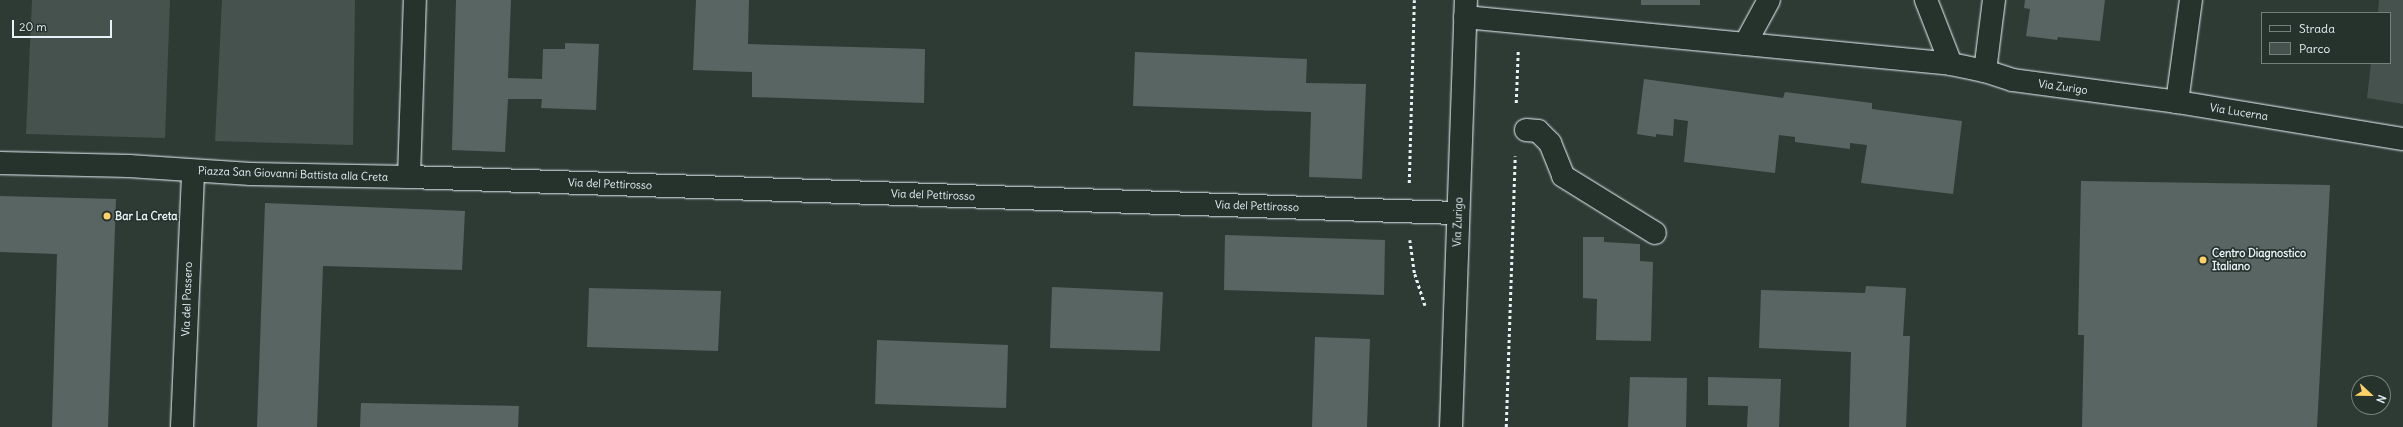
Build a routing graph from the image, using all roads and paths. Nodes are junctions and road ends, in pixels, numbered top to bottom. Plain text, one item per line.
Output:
1 (415, 0) edge
2 (1414, 0) edge
3 (1769, 0) edge
4 (1926, 0) edge
5 (1994, 0) edge
6 (2192, 0) edge
7 (1465, 8) edge
8 (1518, 22) junction
9 (1745, 44) junction
10 (1951, 64) junction
11 (1985, 71) junction
12 (2176, 102) junction
13 (1516, 111) dead end
14 (1526, 130) dead end
15 (2403, 139) edge
16 (1515, 150) dead end
17 (0, 163) edge
18 (193, 171) junction
19 (409, 177) junction
20 (1409, 191) dead end
21 (1458, 214) junction
22 (1655, 233) dead end
23 (182, 427) edge
24 (1451, 427) edge
25 (1506, 427) edge

1 - 19 street
2 - 20 path
3 - 9 street
4 - 10 street
5 - 11 street
6 - 12 street
7 - 8 street, Via Zurigo
7 - 21 street, Via Zurigo
8 - 9 street, Via Zurigo
8 - 13 path
9 - 10 street, Via Zurigo
10 - 11 street, Via Zurigo
11 - 12 street, Via Zurigo
12 - 15 street, Via Lucerna
14 - 22 street
16 - 25 path
17 - 18 street, Piazza San Giovanni Battista alla Creta
18 - 19 street, Piazza San Giovanni Battista alla Creta
18 - 23 street, Via del Passero
19 - 21 street, Via del Pettirosso
21 - 24 street, Via Zurigo

